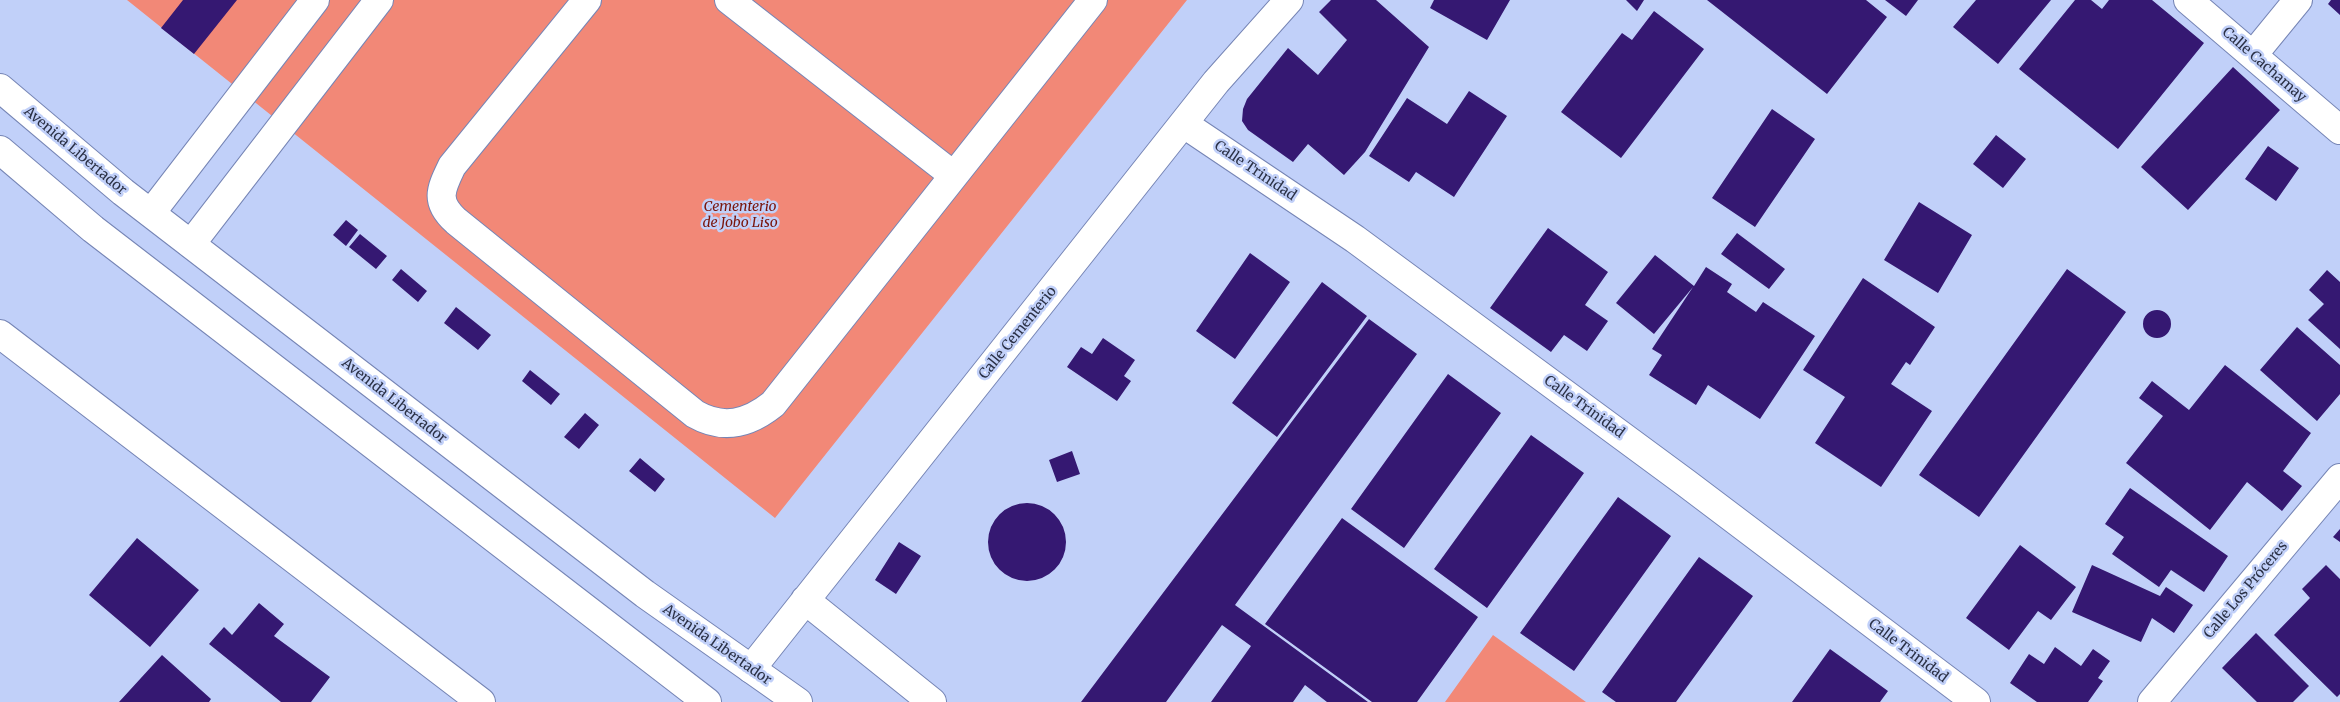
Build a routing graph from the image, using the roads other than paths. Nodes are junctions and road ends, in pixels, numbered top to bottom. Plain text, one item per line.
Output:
1 (315, 0) edge
2 (379, 0) edge
3 (587, 0) edge
4 (729, 0) edge
5 (1093, 0) edge
6 (1289, 0) edge
7 (2188, 0) edge
8 (2298, 0) edge
9 (2252, 55) junction
10 (0, 88) edge
11 (1184, 124) junction
12 (2340, 130) edge
13 (0, 150) edge
14 (953, 175) junction
15 (151, 213) junction
16 (191, 244) junction
17 (0, 334) edge
18 (2340, 478) edge
19 (805, 600) junction
20 (751, 669) junction
21 (1958, 697) edge
22 (481, 702) edge
23 (708, 702) edge
24 (798, 702) edge
25 (932, 702) edge
26 (2152, 702) edge

1 - 15 street
2 - 16 street
3 - 14 street
4 - 14 street
5 - 14 street
6 - 11 street, Calle Cementerio
7 - 9 street, Calle Cachamay
8 - 9 street
9 - 12 street, Calle Cachamay
10 - 15 street, Avenida Libertador
11 - 19 street, Calle Cementerio
11 - 21 street, Calle Trinidad
13 - 23 street
15 - 16 street, Avenida Libertador
16 - 20 street, Avenida Libertador
17 - 22 street
18 - 26 street, Calle Los Próceres
19 - 20 street, Calle Cementerio
19 - 25 street
20 - 24 street, Avenida Libertador

